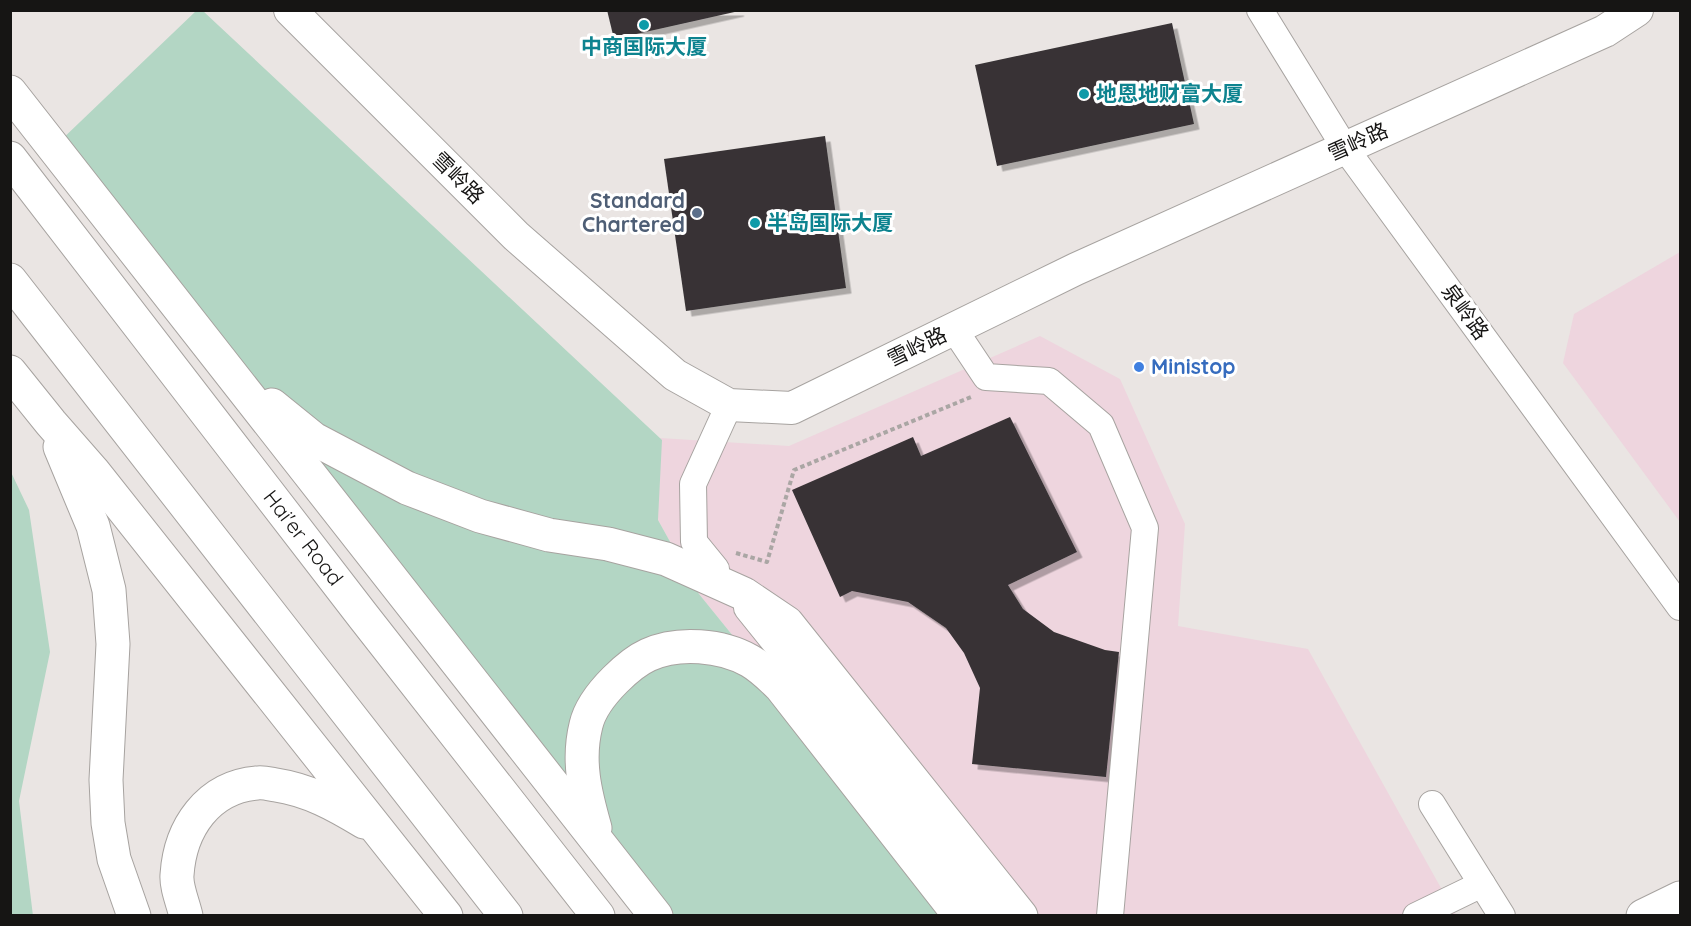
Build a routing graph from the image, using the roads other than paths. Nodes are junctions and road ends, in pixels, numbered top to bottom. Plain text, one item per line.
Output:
1 (290, 10) edge
2 (1260, 10) edge
3 (1637, 10) edge
4 (10, 92) edge
5 (1345, 148) junction
6 (10, 158) edge
7 (10, 280) edge
8 (954, 329) junction
9 (228, 370) junction
10 (10, 372) edge
11 (729, 405) junction
12 (51, 423) junction
13 (716, 569) dead end
14 (1680, 606) edge
15 (747, 608) dead end
16 (1432, 804) dead end
17 (382, 834) junction
18 (600, 844) junction
19 (1482, 884) junction
20 (1680, 898) edge
21 (134, 915) edge
22 (186, 915) edge
23 (446, 915) edge
24 (506, 915) edge
25 (598, 915) edge
26 (656, 915) edge
27 (960, 915) edge
28 (994, 915) edge
29 (1021, 915) edge
30 (1110, 915) edge
31 (1416, 915) edge
32 (1502, 915) edge
33 (1642, 915) edge

1 - 11 street, 雪岭路
2 - 5 street, 泉岭路
3 - 5 street, 雪岭路
4 - 9 main road
5 - 8 street, 雪岭路
5 - 14 street, 泉岭路
6 - 25 main road, Hai'er Road
7 - 24 main road
8 - 11 street, 雪岭路
8 - 30 street
9 - 18 main road
9 - 29 main road
10 - 12 main road
11 - 13 street
12 - 17 main road
12 - 21 main road
15 - 28 street
16 - 19 street
17 - 22 main road
17 - 23 main road
18 - 26 main road
18 - 27 main road
19 - 31 street
19 - 32 street
20 - 33 main road

